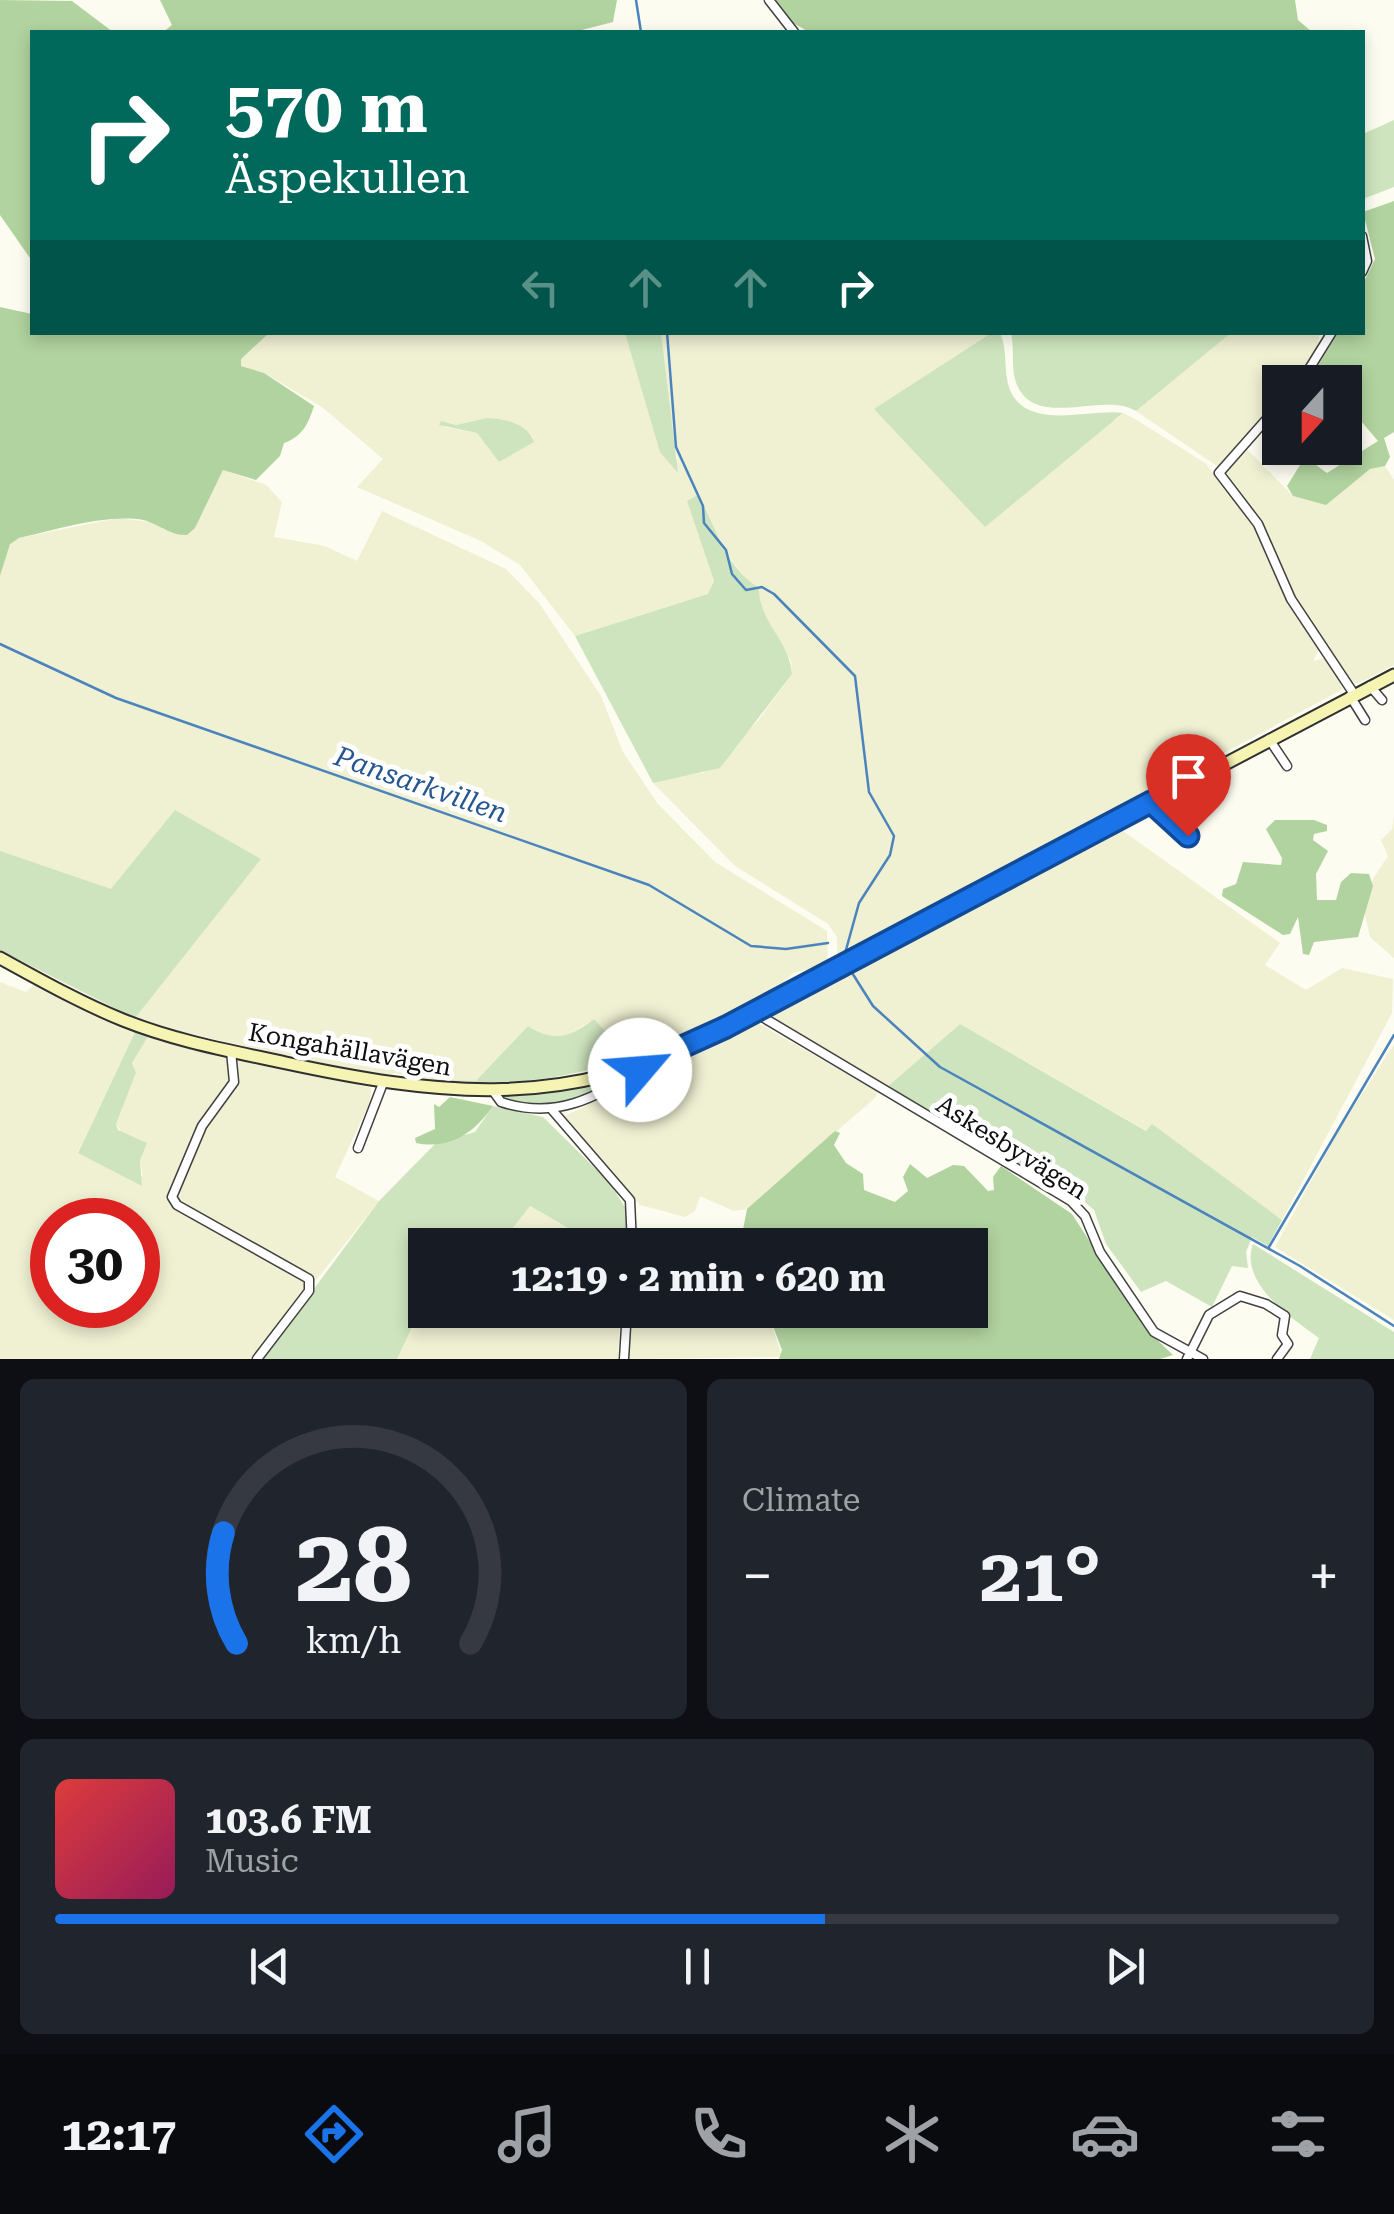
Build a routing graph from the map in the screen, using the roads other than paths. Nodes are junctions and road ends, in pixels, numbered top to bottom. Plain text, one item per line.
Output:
1 (769, 0) edge
2 (792, 30) edge
3 (1330, 335) edge
4 (1312, 365) edge
5 (1262, 424) edge
6 (1394, 675) edge
7 (1370, 686) junction
8 (1352, 695) junction
9 (1382, 700) dead end
10 (1365, 720) dead end
11 (1269, 739) junction
12 (1287, 766) dead end
13 (1151, 802) junction
14 (1188, 836) dead end
15 (0, 958) edge
16 (754, 1012) junction
17 (231, 1051) junction
18 (640, 1066) junction
19 (383, 1083) junction
20 (493, 1092) junction
21 (553, 1111) junction
22 (358, 1148) dead end
23 (631, 1228) edge
24 (626, 1328) edge
25 (1187, 1356) edge
26 (257, 1359) edge
27 (624, 1359) edge
28 (1203, 1359) edge
29 (1277, 1359) edge

1 - 2 street
3 - 4 street
5 - 8 street
6 - 7 street, Kongahällavägen
7 - 8 street, Kongahällavägen
7 - 9 street
8 - 10 street
8 - 11 street, Kongahällavägen
11 - 12 street
11 - 13 street, Kongahällavägen
13 - 14 street
13 - 16 street, Kongahällavägen
15 - 17 street, Kongahällavägen
16 - 18 street, Kongahällavägen
16 - 25 street, Askesbyvägen
17 - 19 street, Kongahällavägen
17 - 26 street
18 - 20 street, Kongahällavägen
18 - 21 street
19 - 20 street, Kongahällavägen
19 - 22 street
20 - 21 street
21 - 23 street
24 - 27 street
25 - 28 street, Askesbyvägen
25 - 29 street

